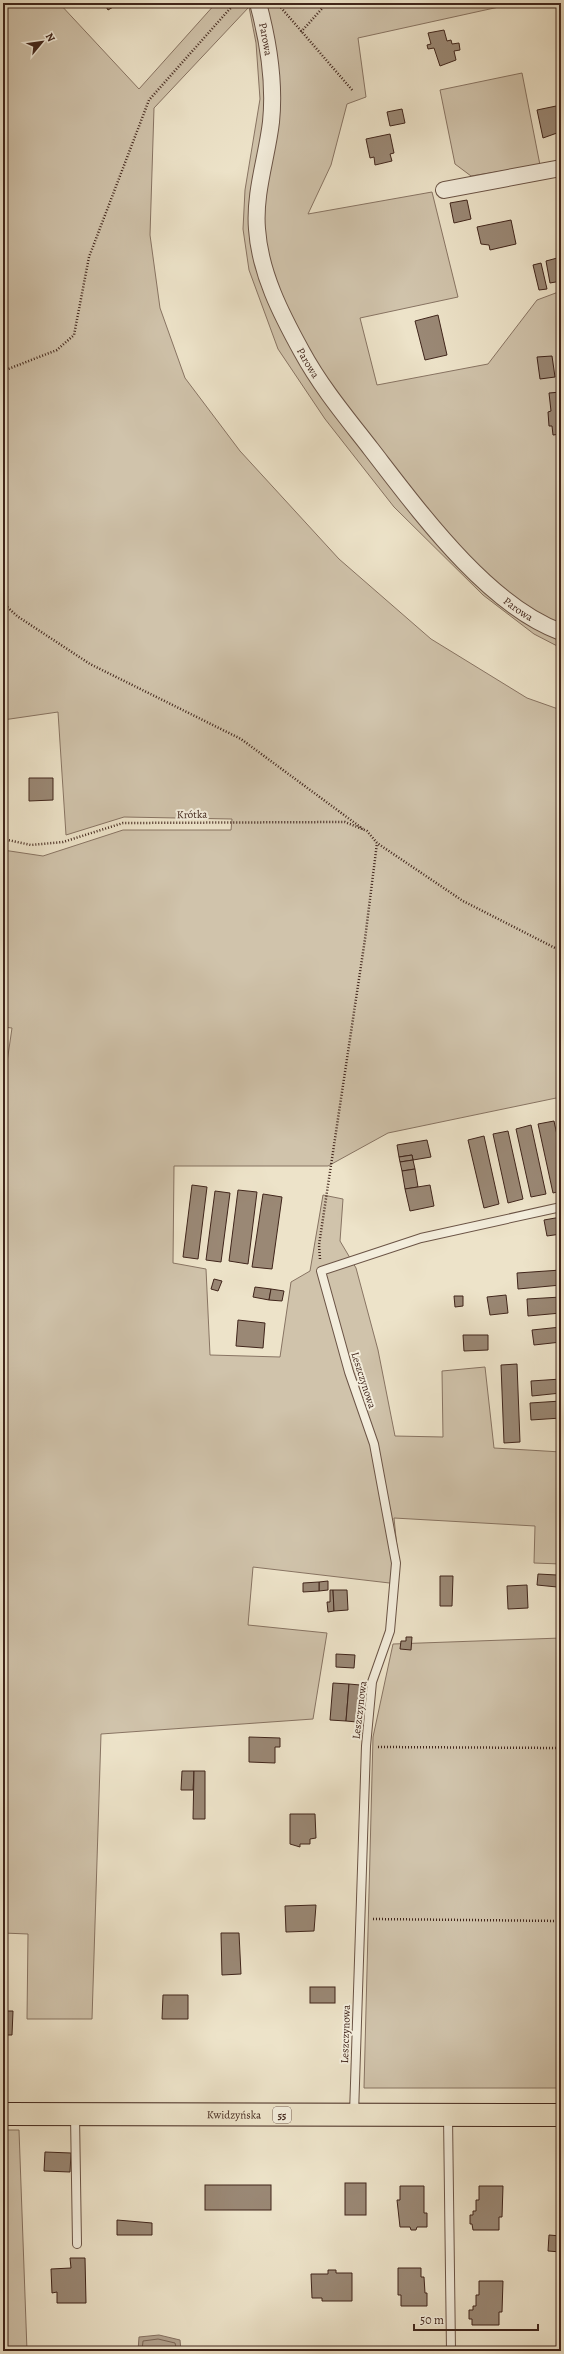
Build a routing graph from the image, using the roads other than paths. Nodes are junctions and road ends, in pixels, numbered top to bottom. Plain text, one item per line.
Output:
1 (258, 3) edge
2 (561, 168) edge
3 (444, 190) dead end
4 (561, 632) edge
5 (561, 1207) edge
6 (3, 2114) edge
7 (75, 2115) junction
8 (354, 2115) junction
9 (448, 2115) junction
10 (561, 2115) edge
11 (78, 2244) dead end
12 (451, 2351) edge

1 - 4 street, Parowa
2 - 3 street
5 - 8 lane, Leszczynowa
6 - 7 main road, Kwidzyńska / 55
7 - 8 main road, Kwidzyńska / 55
7 - 11 lane
8 - 9 main road, Kwidzyńska / 55
9 - 10 main road, Kwidzyńska / 55
9 - 12 lane

